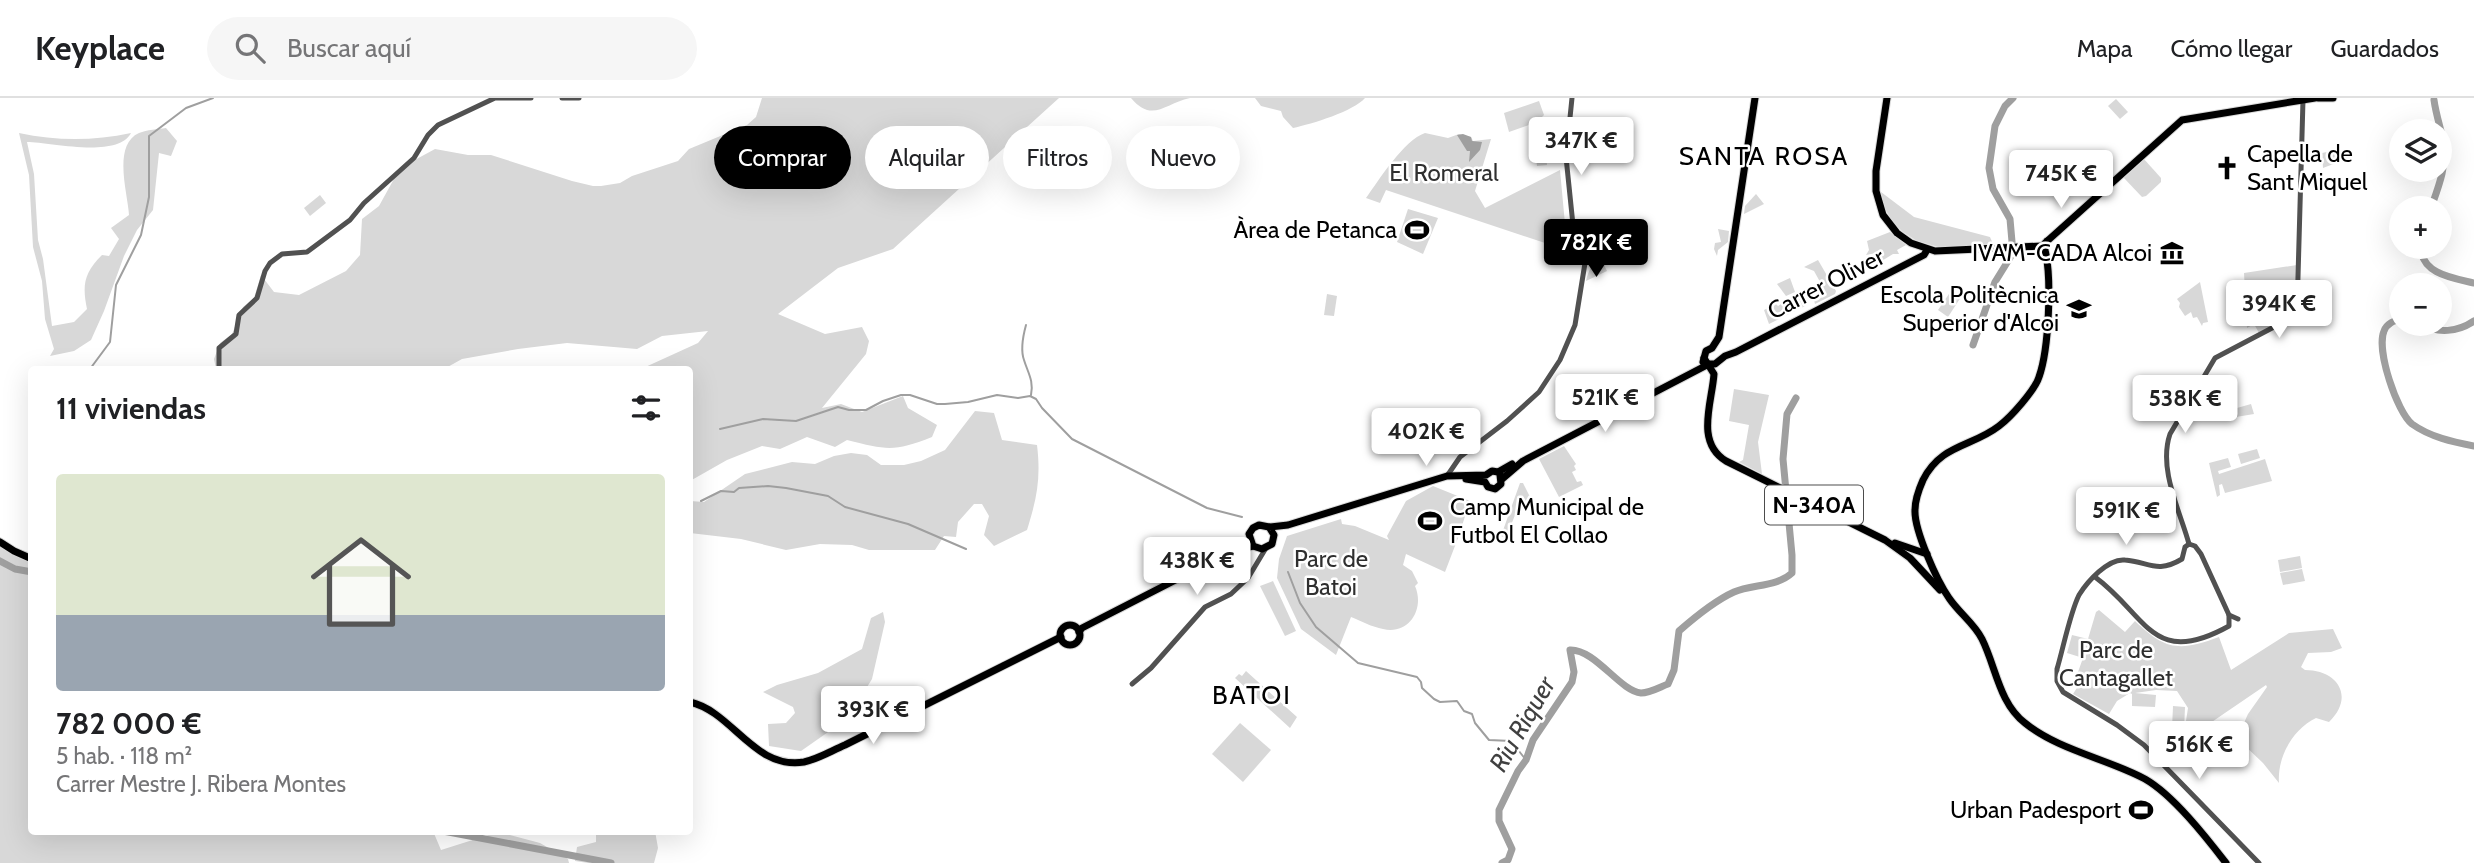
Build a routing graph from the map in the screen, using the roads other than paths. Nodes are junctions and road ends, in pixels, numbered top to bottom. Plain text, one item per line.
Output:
1 (531, 98) edge
2 (562, 98) edge
3 (579, 98) edge
4 (1572, 98) edge
5 (1755, 98) edge
6 (1887, 98) edge
7 (2316, 98) edge
8 (2333, 98) edge
9 (2302, 99) edge
10 (2044, 246) junction
11 (1927, 250) junction
12 (1716, 349) junction
13 (1740, 349) junction
14 (1707, 361) junction
15 (1720, 361) junction
16 (219, 366) edge
17 (1691, 375) junction
18 (1712, 389) junction
19 (1456, 462) junction
20 (1458, 475) junction
21 (1500, 475) junction
22 (1447, 476) junction
23 (1485, 479) junction
24 (1413, 487) junction
25 (1288, 525) junction
26 (1269, 527) junction
27 (1249, 536) junction
28 (1274, 536) junction
29 (0, 540) edge
30 (1885, 540) junction
31 (2189, 544) junction
32 (1254, 547) junction
33 (1266, 548) junction
34 (2197, 550) junction
35 (1233, 551) junction
36 (1925, 553) junction
37 (2189, 555) junction
38 (28, 556) edge
39 (1915, 563) junction
40 (1256, 564) junction
41 (1934, 571) junction
42 (1925, 573) junction
43 (2095, 577) junction
44 (1949, 598) junction
45 (2229, 615) junction
46 (2238, 619) dead end
47 (1080, 629) junction
48 (1060, 640) junction
49 (1132, 684) dead end
50 (693, 703) edge
51 (2225, 863) edge
52 (2259, 863) edge

1 - 16 street
2 - 3 street
4 - 19 street
5 - 12 main road
6 - 11 main road
7 - 8 main road
7 - 9 main road
9 - 10 main road
9 - 31 street
10 - 11 main road
10 - 36 main road
11 - 13 main road, Carrer Oliver
12 - 13 main road, Carrer Oliver
12 - 14 main road
12 - 15 main road
13 - 15 main road, Carrer Oliver
14 - 15 main road, Carrer Oliver
14 - 17 main road
14 - 18 main road
15 - 18 main road
17 - 18 main road
17 - 21 main road
18 - 30 main road, N-340A
19 - 20 street
19 - 22 street
20 - 22 main road
20 - 23 main road
21 - 23 main road
21 - 23 main road
22 - 24 main road
23 - 24 main road
24 - 25 main road
25 - 26 main road
25 - 28 main road
26 - 27 main road
26 - 28 main road
27 - 32 main road
27 - 35 main road
28 - 33 main road
29 - 38 main road
30 - 36 main road
30 - 39 main road, N-340A
31 - 34 street
31 - 37 street
32 - 33 main road
32 - 35 main road
32 - 40 street
33 - 40 street
34 - 37 street
34 - 45 street
35 - 47 main road
36 - 39 main road
36 - 41 main road
37 - 43 street
39 - 42 main road
40 - 49 street
41 - 42 main road
41 - 44 main road
42 - 44 main road
43 - 45 street
43 - 52 street
44 - 51 main road
45 - 46 street
47 - 48 main road
47 - 48 main road
48 - 50 main road

